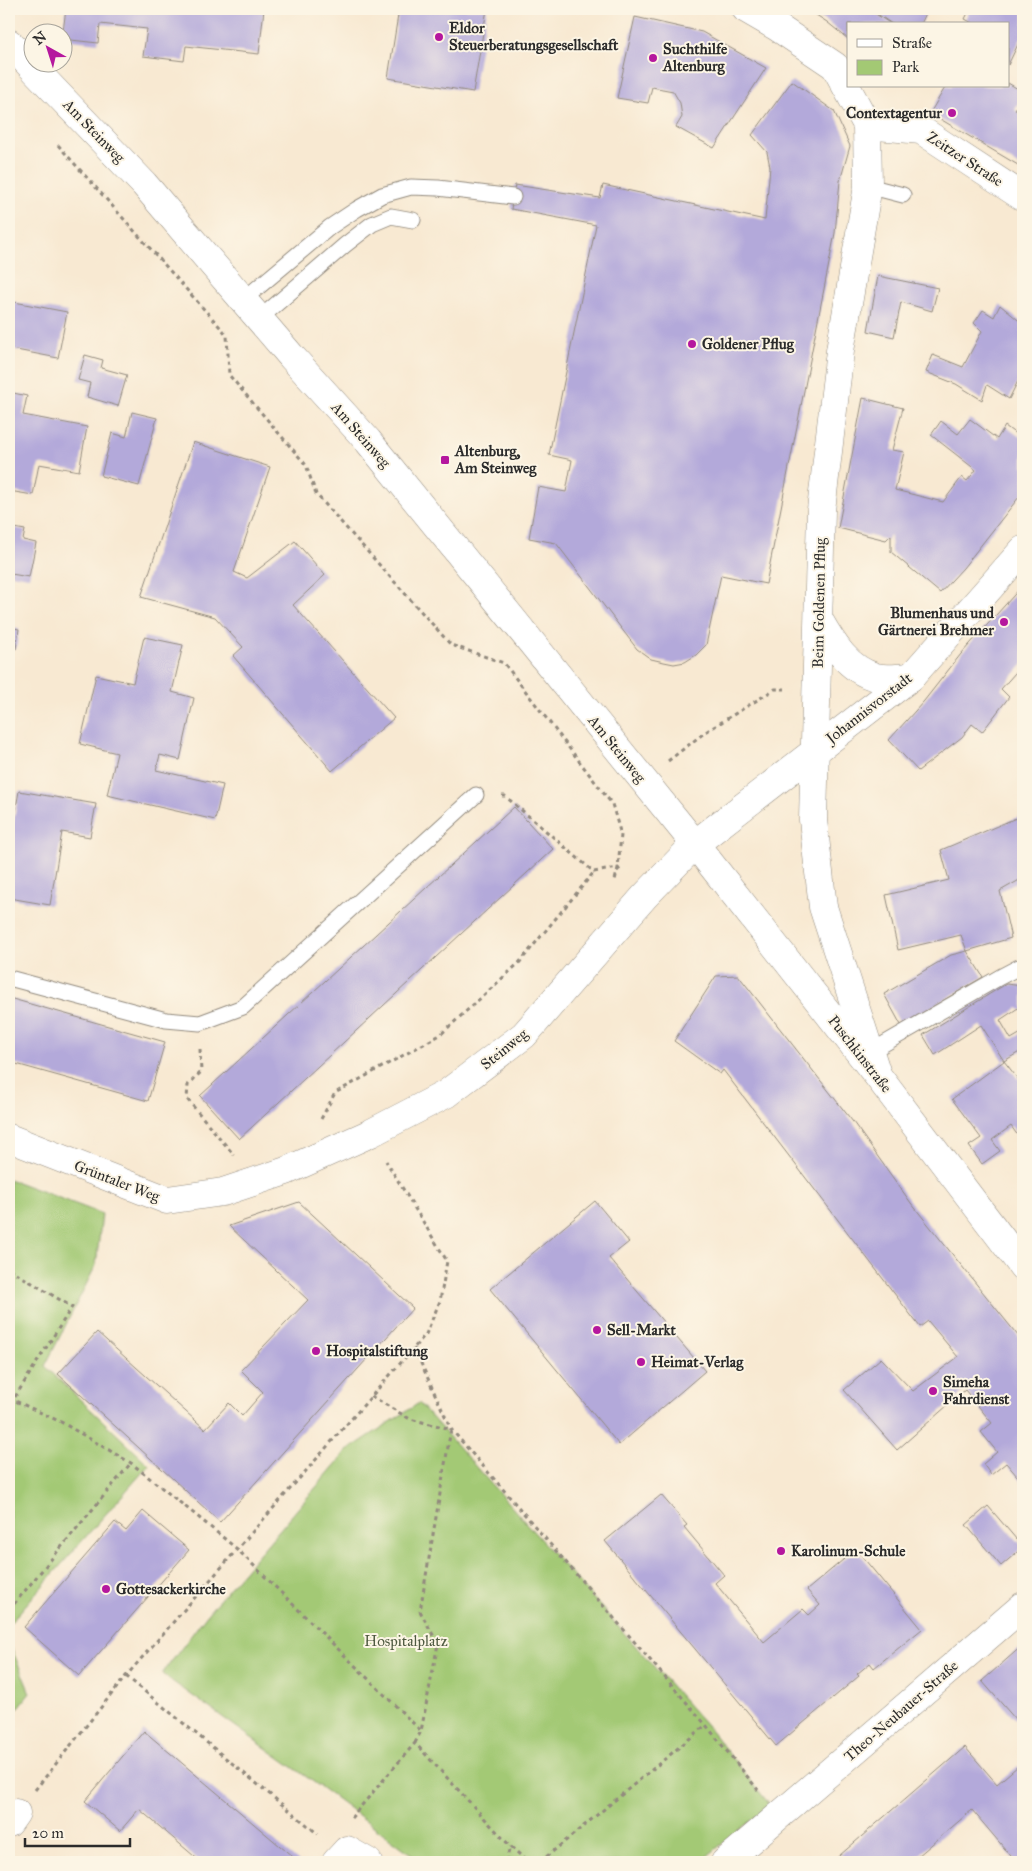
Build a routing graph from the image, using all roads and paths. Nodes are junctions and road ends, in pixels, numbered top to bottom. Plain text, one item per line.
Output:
1 (746, 9) edge
2 (9, 43) edge
3 (847, 88) edge
4 (847, 88) edge
5 (867, 124) junction
6 (58, 144) dead end
7 (868, 186) junction
8 (903, 195) dead end
9 (513, 197) dead end
10 (1023, 197) edge
11 (414, 220) dead end
12 (251, 309) junction
13 (1023, 550) edge
14 (819, 620) junction
15 (911, 677) junction
16 (818, 690) junction
17 (816, 748) junction
18 (643, 780) junction
19 (476, 795) joint
20 (612, 804) junction
21 (695, 844) junction
22 (618, 868) junction
23 (594, 872) junction
24 (644, 896) junction
25 (1019, 968) dead end
26 (9, 978) edge
27 (200, 1023) junction
28 (874, 1064) junction
29 (319, 1123) dead end
30 (370, 1133) junction
31 (9, 1138) edge
32 (286, 1170) joint
33 (250, 1182) junction
34 (1023, 1267) edge
35 (9, 1269) edge
36 (414, 1348) junction
37 (371, 1396) junction
38 (11, 1399) edge
39 (451, 1429) junction
40 (131, 1463) junction
41 (237, 1549) junction
42 (1023, 1606) edge
43 (9, 1610) edge
44 (126, 1676) junction
45 (706, 1725) junction
46 (421, 1731) junction
47 (415, 1743) junction
48 (779, 1816) junction
49 (12, 1818) edge
50 (348, 1822) dead end
51 (322, 1838) dead end
52 (510, 1846) junction
53 (336, 1862) edge
54 (368, 1862) edge
55 (506, 1862) edge
56 (528, 1862) edge
57 (540, 1862) edge
58 (725, 1862) edge

1 - 4 street
2 - 12 street, Am Steinweg
3 - 5 street
5 - 7 street, Beim Goldenen Pflug
5 - 10 street, Zeitzer Straße
6 - 20 path
7 - 8 lane
7 - 14 street, Beim Goldenen Pflug
9 - 12 lane
11 - 12 lane
12 - 18 street, Am Steinweg
13 - 15 street, Johannisvorstadt
14 - 15 street
14 - 16 street, Beim Goldenen Pflug
15 - 17 street, Johannisvorstadt
16 - 17 street, Beim Goldenen Pflug
16 - 18 path
17 - 21 street, Johannisvorstadt
17 - 28 street, Beim Goldenen Pflug
18 - 20 path
18 - 21 street, Am Steinweg
19 - 23 path
19 - 27 lane
20 - 22 path
21 - 24 street, Steinweg
21 - 28 street, Puschkinstraße
22 - 23 path
22 - 24 path
23 - 29 path
24 - 30 street, Steinweg
25 - 28 lane
26 - 27 lane
27 - 33 path
28 - 34 street, Puschkinstraße
30 - 32 street, Steinweg
30 - 36 path
31 - 33 street, Grüntaler Weg
32 - 33 street, Grüntaler Weg
35 - 38 path
36 - 37 path
36 - 39 path
37 - 39 path
37 - 41 path
38 - 40 path
39 - 45 path
39 - 46 path
40 - 41 path
40 - 43 path
41 - 44 path
41 - 46 path
42 - 48 street, Theo-Neubauer-Straße
44 - 49 path
44 - 51 path
45 - 48 path
45 - 57 path
46 - 47 path
47 - 50 path
47 - 52 path
48 - 58 street
52 - 55 path
52 - 56 path
53 - 54 street

